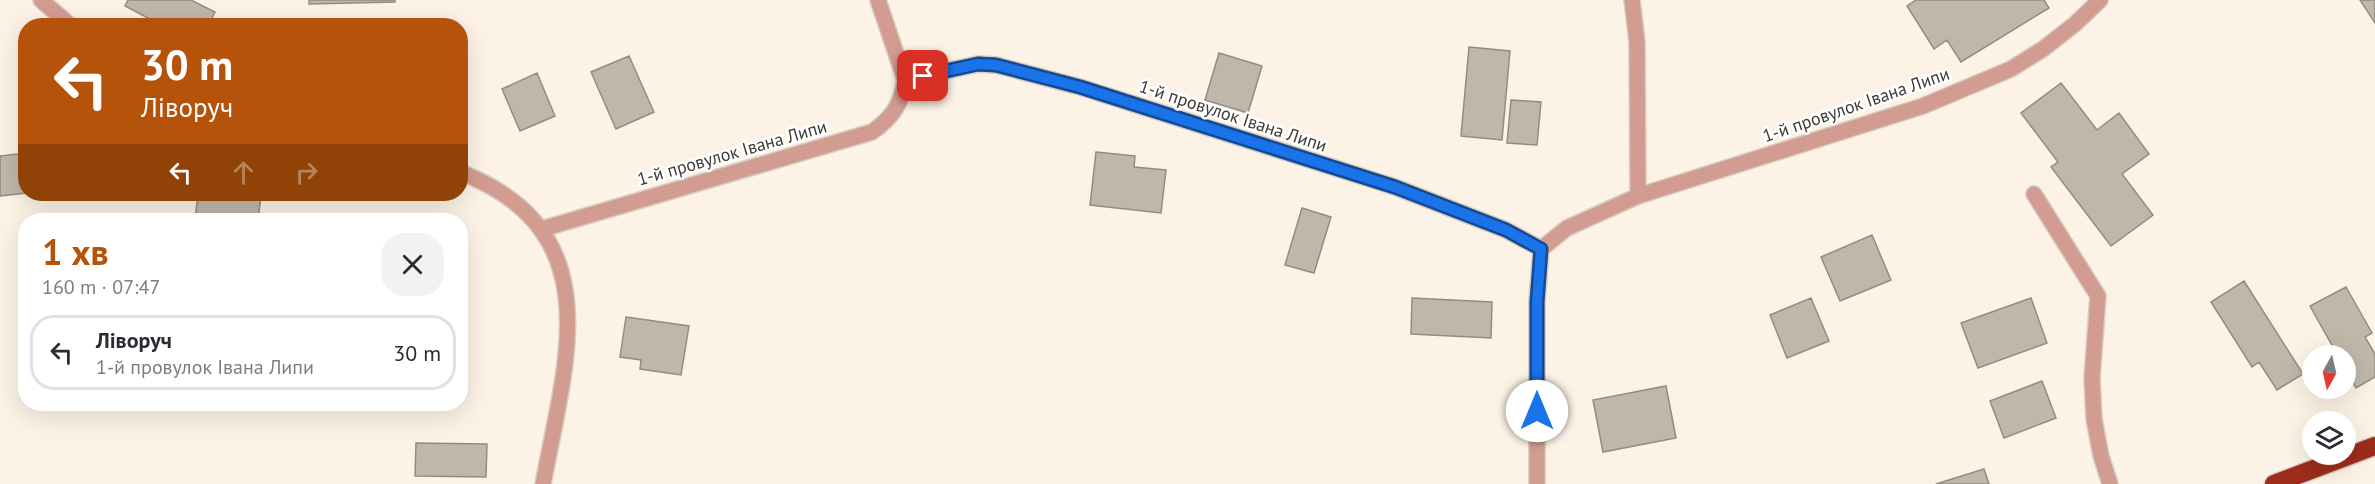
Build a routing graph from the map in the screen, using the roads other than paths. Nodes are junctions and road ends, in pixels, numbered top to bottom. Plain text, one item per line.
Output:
1 (41, 0) edge
2 (878, 0) edge
3 (1632, 0) edge
4 (2100, 0) edge
5 (62, 18) edge
6 (905, 81) junction
7 (468, 176) edge
8 (2034, 194) dead end
9 (1638, 196) junction
10 (542, 229) junction
11 (1541, 249) junction
12 (2375, 446) edge
13 (543, 484) edge
14 (1537, 484) edge
15 (2110, 484) edge
16 (2274, 484) edge

1 - 5 street
2 - 6 street
3 - 9 street
4 - 9 street, 1-й провулок Івана Липи
6 - 10 street, 1-й провулок Івана Липи
6 - 11 street, 1-й провулок Івана Липи
7 - 10 street
8 - 15 street
9 - 11 street, 1-й провулок Івана Липи
10 - 13 street
11 - 14 street
12 - 16 highway

